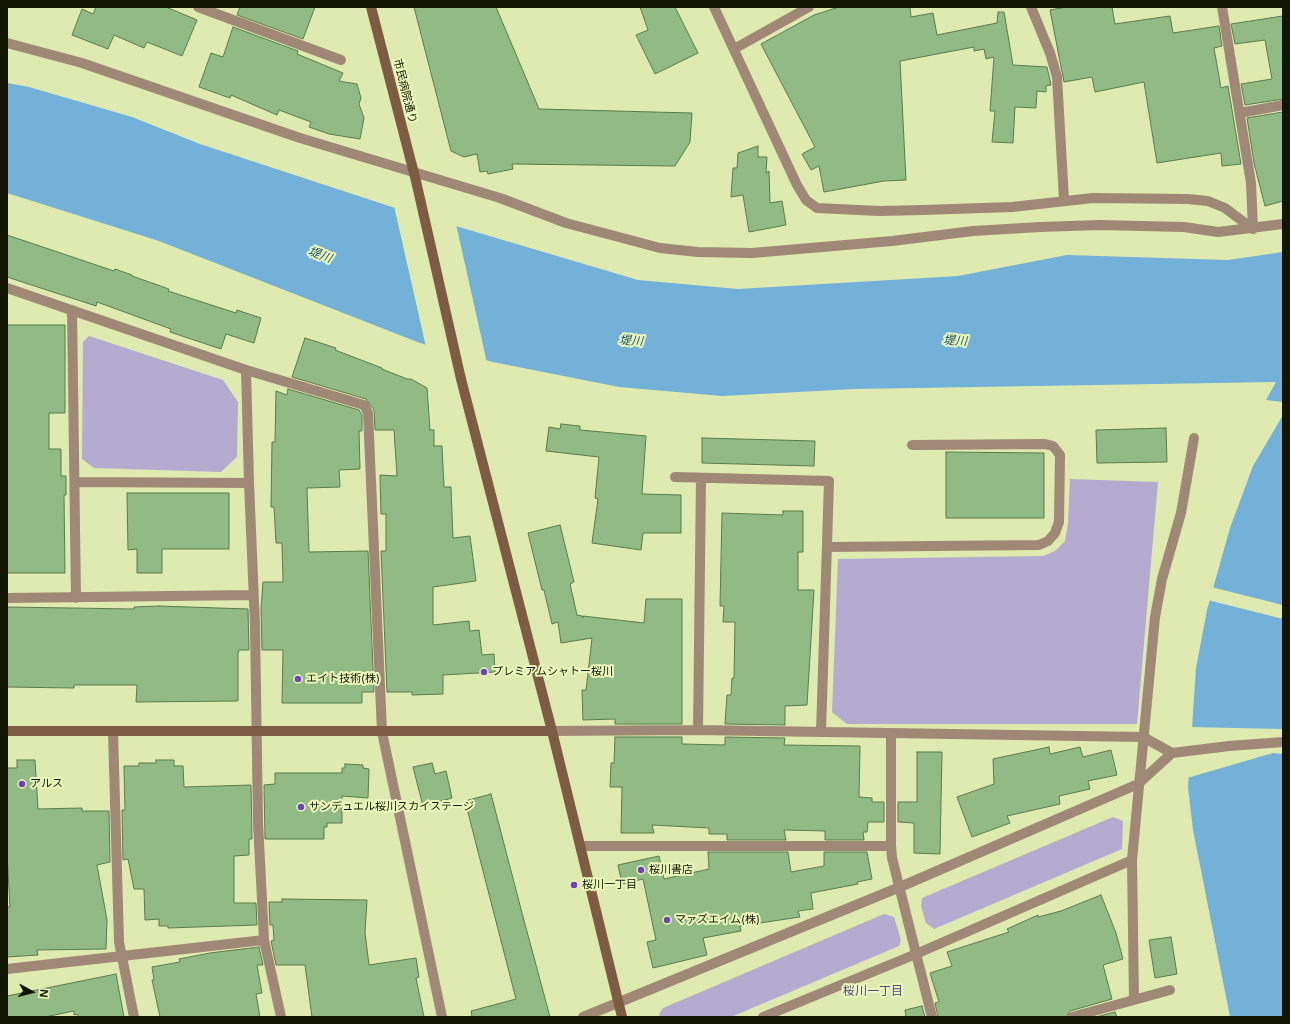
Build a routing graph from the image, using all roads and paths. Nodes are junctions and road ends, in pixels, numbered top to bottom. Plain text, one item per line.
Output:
1 (198, 7) edge
2 (371, 7) edge
3 (714, 7) edge
4 (809, 7) edge
5 (1031, 7) edge
6 (1222, 7) edge
7 (7, 43) edge
8 (734, 49) junction
9 (341, 60) dead end
10 (1283, 105) edge
11 (1240, 113) junction
12 (414, 177) junction
13 (1064, 200) junction
14 (1283, 224) edge
15 (1253, 229) junction
16 (7, 288) edge
17 (72, 310) junction
18 (246, 370) junction
19 (1194, 438) dead end
20 (912, 444) dead end
21 (674, 477) dead end
22 (701, 479) junction
23 (74, 482) junction
24 (249, 483) junction
25 (827, 547) junction
26 (253, 595) junction
27 (7, 598) edge
28 (76, 598) junction
29 (698, 730) junction
30 (113, 731) junction
31 (552, 731) junction
32 (7, 732) edge
33 (258, 732) junction
34 (382, 732) junction
35 (821, 732) junction
36 (891, 733) junction
37 (1143, 737) junction
38 (1283, 742) edge
39 (1172, 753) junction
40 (1138, 784) junction
41 (581, 846) junction
42 (891, 846) junction
43 (1132, 860) junction
44 (900, 887) junction
45 (264, 940) junction
46 (916, 954) junction
47 (121, 956) junction
48 (7, 969) edge
49 (1170, 990) dead end
50 (1134, 1000) junction
51 (619, 1004) junction
52 (134, 1017) edge
53 (281, 1017) edge
54 (442, 1017) edge
55 (583, 1017) edge
56 (622, 1017) edge
57 (763, 1017) edge
58 (932, 1017) edge
59 (1072, 1017) edge

1 - 9 street
2 - 12 street, 市民病院通り
3 - 8 street
4 - 8 street
5 - 13 street
6 - 11 street
7 - 12 street
8 - 13 street
10 - 11 street
11 - 15 street
12 - 15 street
12 - 31 street, 市民病院通り
13 - 15 street
14 - 15 street
16 - 17 street
17 - 18 street
17 - 23 street
18 - 24 street
18 - 34 street
19 - 37 street
20 - 25 street
21 - 22 street
22 - 25 street
22 - 29 street
23 - 24 street
23 - 28 street
24 - 26 street
25 - 35 street
26 - 28 street
26 - 33 street
27 - 28 street
29 - 31 street
29 - 35 street
30 - 32 street
30 - 33 street
30 - 47 street
31 - 34 street
31 - 41 street, 市民病院通り
33 - 34 street
33 - 45 street
34 - 54 street
35 - 36 street
36 - 37 street
36 - 42 street
37 - 39 street
37 - 40 street
38 - 39 street
39 - 40 street
40 - 43 street
40 - 44 street
41 - 42 street
41 - 51 street, 市民病院通り
42 - 44 street
43 - 46 street
43 - 50 street
44 - 46 street
44 - 51 street
45 - 47 street
45 - 53 street
46 - 57 street
46 - 58 street
47 - 48 street
47 - 52 street
49 - 50 street
50 - 59 street
51 - 55 street
51 - 56 street, 市民病院通り

